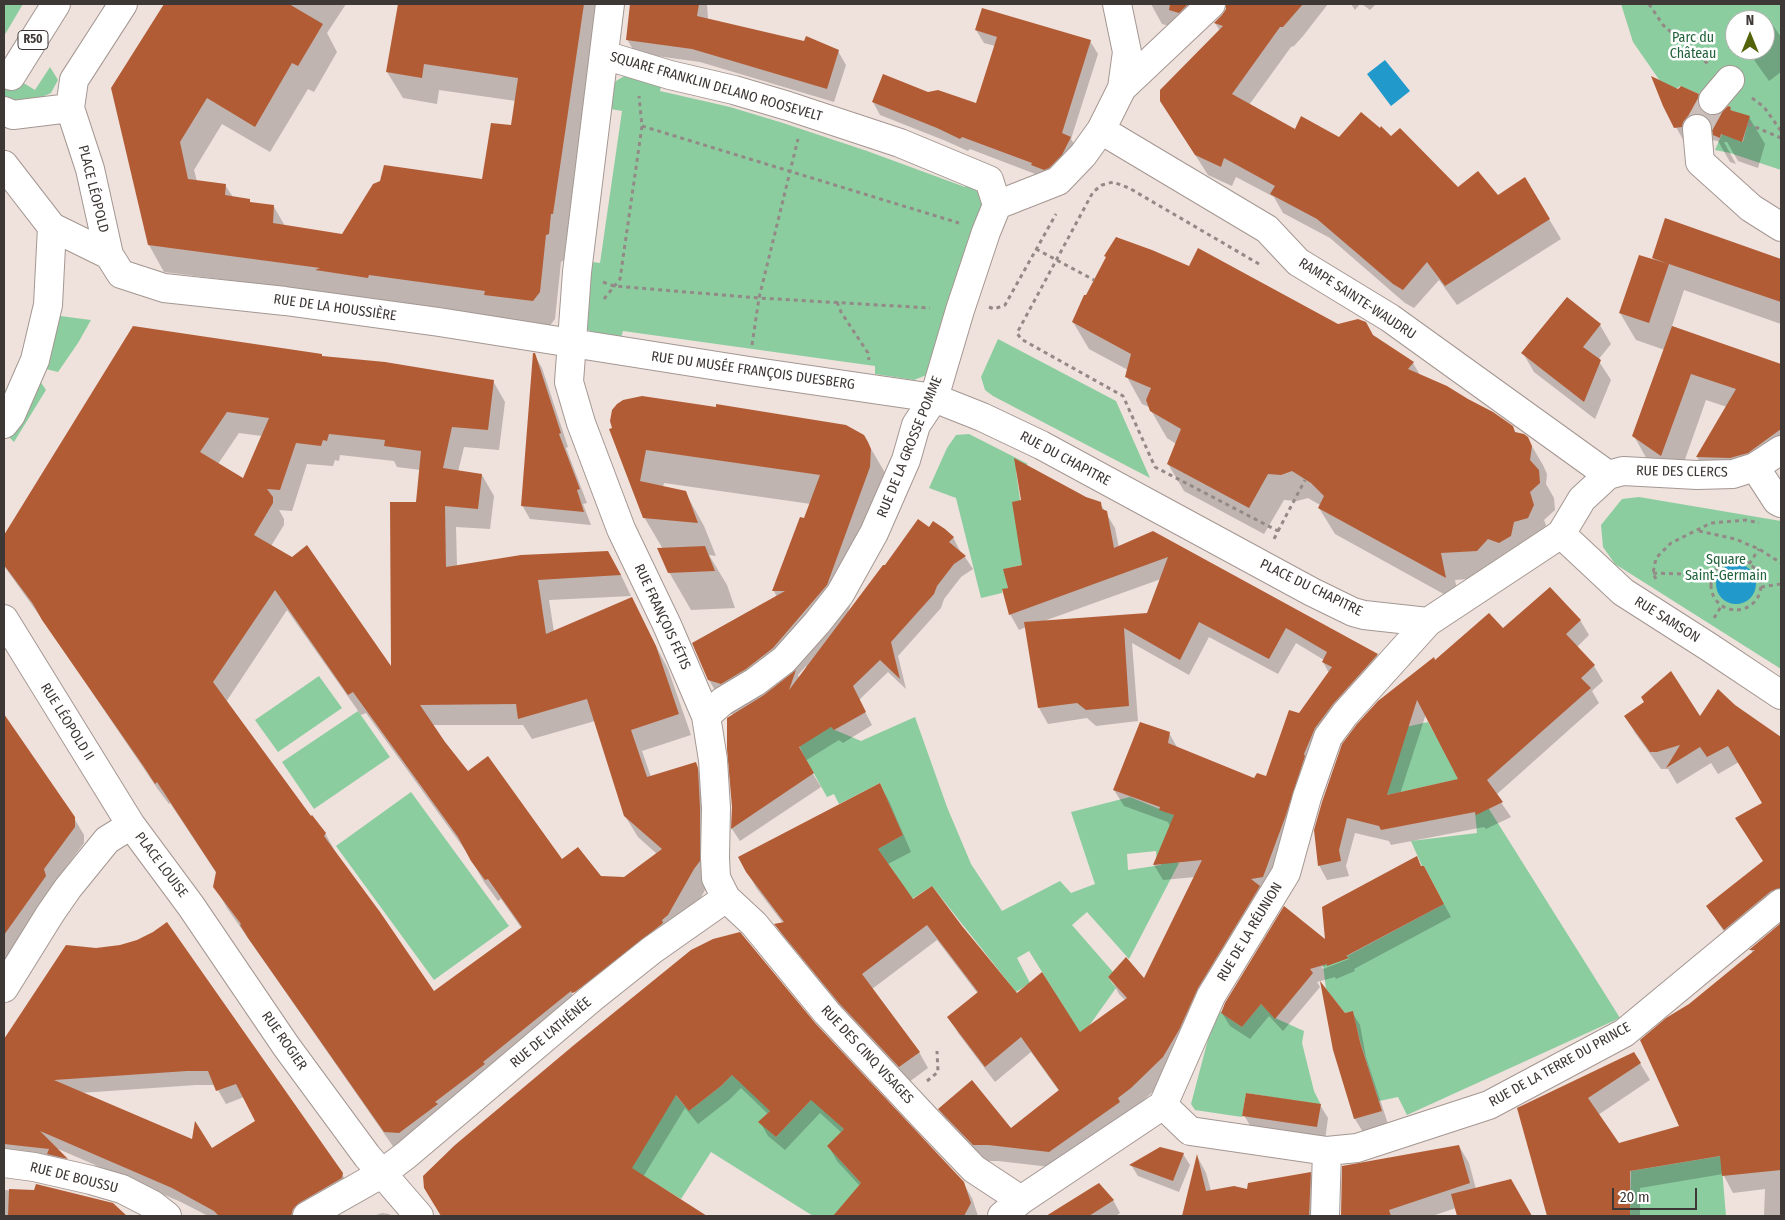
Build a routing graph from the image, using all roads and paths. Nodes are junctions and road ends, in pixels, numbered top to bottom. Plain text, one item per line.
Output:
1 (56, 4) edge
2 (123, 4) edge
3 (610, 4) edge
4 (1117, 4) edge
5 (1211, 4) edge
6 (1649, 4) edge
7 (604, 55) junction
8 (11, 76) dead end
9 (648, 81) junction
10 (1122, 88) junction
11 (639, 96) junction
12 (70, 108) junction
13 (4, 111) edge
14 (805, 112) junction
15 (1748, 124) dead end
16 (642, 126) junction
17 (1101, 130) junction
18 (1697, 130) tunnel mouth
19 (1781, 131) edge
20 (1781, 138) edge
21 (4, 165) edge
22 (789, 170) junction
23 (997, 204) junction
24 (1053, 218) dead end
25 (52, 227) junction
26 (1781, 227) edge
27 (986, 232) junction
28 (1036, 249) junction
29 (109, 255) junction
30 (1057, 260) junction
31 (1298, 262) junction
32 (577, 272) junction
33 (1094, 280) dead end
34 (614, 286) junction
35 (759, 298) junction
36 (603, 301) dead end
37 (838, 302) junction
38 (1005, 305) dead end
39 (960, 310) junction
40 (572, 342) junction
41 (743, 343) dead end
42 (752, 344) junction
43 (859, 360) dead end
44 (749, 371) junction
45 (934, 398) junction
46 (4, 424) edge
47 (1781, 450) edge
48 (1755, 467) junction
49 (1608, 475) junction
50 (1305, 480) dead end
51 (1781, 503) edge
52 (1762, 524) dead end
53 (1193, 528) joint
54 (1698, 530) junction
55 (1278, 531) junction
56 (1561, 534) junction
57 (1759, 549) junction
58 (1781, 563) edge
59 (1260, 564) junction
60 (1749, 564) junction
61 (1653, 573) junction
62 (1712, 577) junction
63 (1657, 582) dead end
64 (1781, 584) edge
65 (1760, 587) junction
66 (1623, 592) junction
67 (1722, 605) junction
68 (1706, 613) dead end
69 (1714, 618) junction
70 (4, 619) edge
71 (1428, 622) junction
72 (1722, 624) dead end
73 (1781, 695) edge
74 (706, 716) junction
75 (131, 825) junction
76 (726, 898) junction
77 (1781, 903) edge
78 (191, 906) joint
79 (4, 988) edge
80 (937, 1051) dead end
81 (923, 1085) dead end
82 (1163, 1105) junction
83 (1327, 1151) junction
84 (4, 1163) edge
85 (381, 1174) junction
86 (1012, 1208) edge
87 (167, 1216) edge
88 (307, 1216) edge
89 (420, 1216) edge
90 (1325, 1216) edge

1 - 8 main road, R50
2 - 12 main road, PLACE LÉOPOLD
3 - 7 main road
4 - 10 main road
5 - 10 main road
6 - 19 path
7 - 9 main road, SQUARE FRANKLIN DELANO ROOSEVELT
7 - 32 main road, SQUARE FRANKLIN DELANO ROOSEVELT
9 - 11 path
9 - 11 path
9 - 14 main road, SQUARE FRANKLIN DELANO ROOSEVELT
10 - 17 main road
11 - 16 path
12 - 13 main road
12 - 29 main road, PLACE LÉOPOLD
14 - 22 path
14 - 23 main road, SQUARE FRANKLIN DELANO ROOSEVELT
15 - 20 path
16 - 22 path
16 - 34 path
17 - 23 main road
17 - 31 main road, RAMPE SAINTE-WAUDRU
18 - 26 main road
21 - 25 main road, PLACE LÉOPOLD
22 - 27 path
22 - 35 path
23 - 27 main road, RUE DE LA GROSSE POMME
24 - 28 path
25 - 29 main road, PLACE LÉOPOLD
25 - 46 main road
27 - 39 main road, RUE DE LA GROSSE POMME
28 - 30 path
28 - 38 path
29 - 40 main road, RUE DE LA HOUSSIÈRE
30 - 31 path
30 - 33 path
30 - 55 path
31 - 49 main road, RAMPE SAINTE-WAUDRU
32 - 34 path
32 - 40 main road, SQUARE FRANKLIN DELANO ROOSEVELT
34 - 35 path
34 - 36 path
35 - 37 path
35 - 42 path
37 - 39 path
37 - 43 path
39 - 45 main road, RUE DE LA GROSSE POMME
40 - 44 main road, RUE DU MUSÉE FRANÇOIS DUESBERG
40 - 74 main road, RUE FRANÇOIS FÉTIS
41 - 42 path
42 - 44 path
44 - 45 main road, RUE DU MUSÉE FRANÇOIS DUESBERG
45 - 53 main road, RUE DU CHAPITRE
45 - 74 main road, RUE DE LA GROSSE POMME
47 - 48 main road, RUE DES CLERCS
48 - 49 main road, RUE DES CLERCS
48 - 51 main road
49 - 56 main road
50 - 55 path
52 - 54 path
53 - 59 main road, PLACE DU CHAPITRE
54 - 57 path
54 - 61 path
55 - 59 path
56 - 66 main road, RUE SAMSON
56 - 71 main road
57 - 58 path
57 - 60 path
59 - 71 main road, PLACE DU CHAPITRE
60 - 62 path
60 - 65 path
61 - 62 path
61 - 63 path
61 - 66 path
62 - 67 path
64 - 65 path
65 - 67 path
66 - 73 main road, RUE SAMSON
67 - 69 path
68 - 69 path
69 - 72 path
70 - 75 main road, RUE LÉOPOLD II
71 - 82 main road, RUE DE LA RÉUNION
74 - 76 main road, RUE FRANÇOIS FÉTIS
75 - 78 main road, PLACE LOUISE
75 - 79 main road, PLACE LOUISE
76 - 85 main road, RUE DE L'ATHÉNÉE
76 - 86 main road, RUE DES CINQ VISAGES
77 - 83 main road, RUE DE LA TERRE DU PRINCE
78 - 85 main road, RUE ROGIER
80 - 81 path
82 - 83 main road, RUE DE LA TERRE DU PRINCE
82 - 86 main road
83 - 90 main road
84 - 87 main road, RUE DE BOUSSU
85 - 88 main road, RUE DE L'ATHÉNÉE
85 - 89 main road, RUE ROGIER

